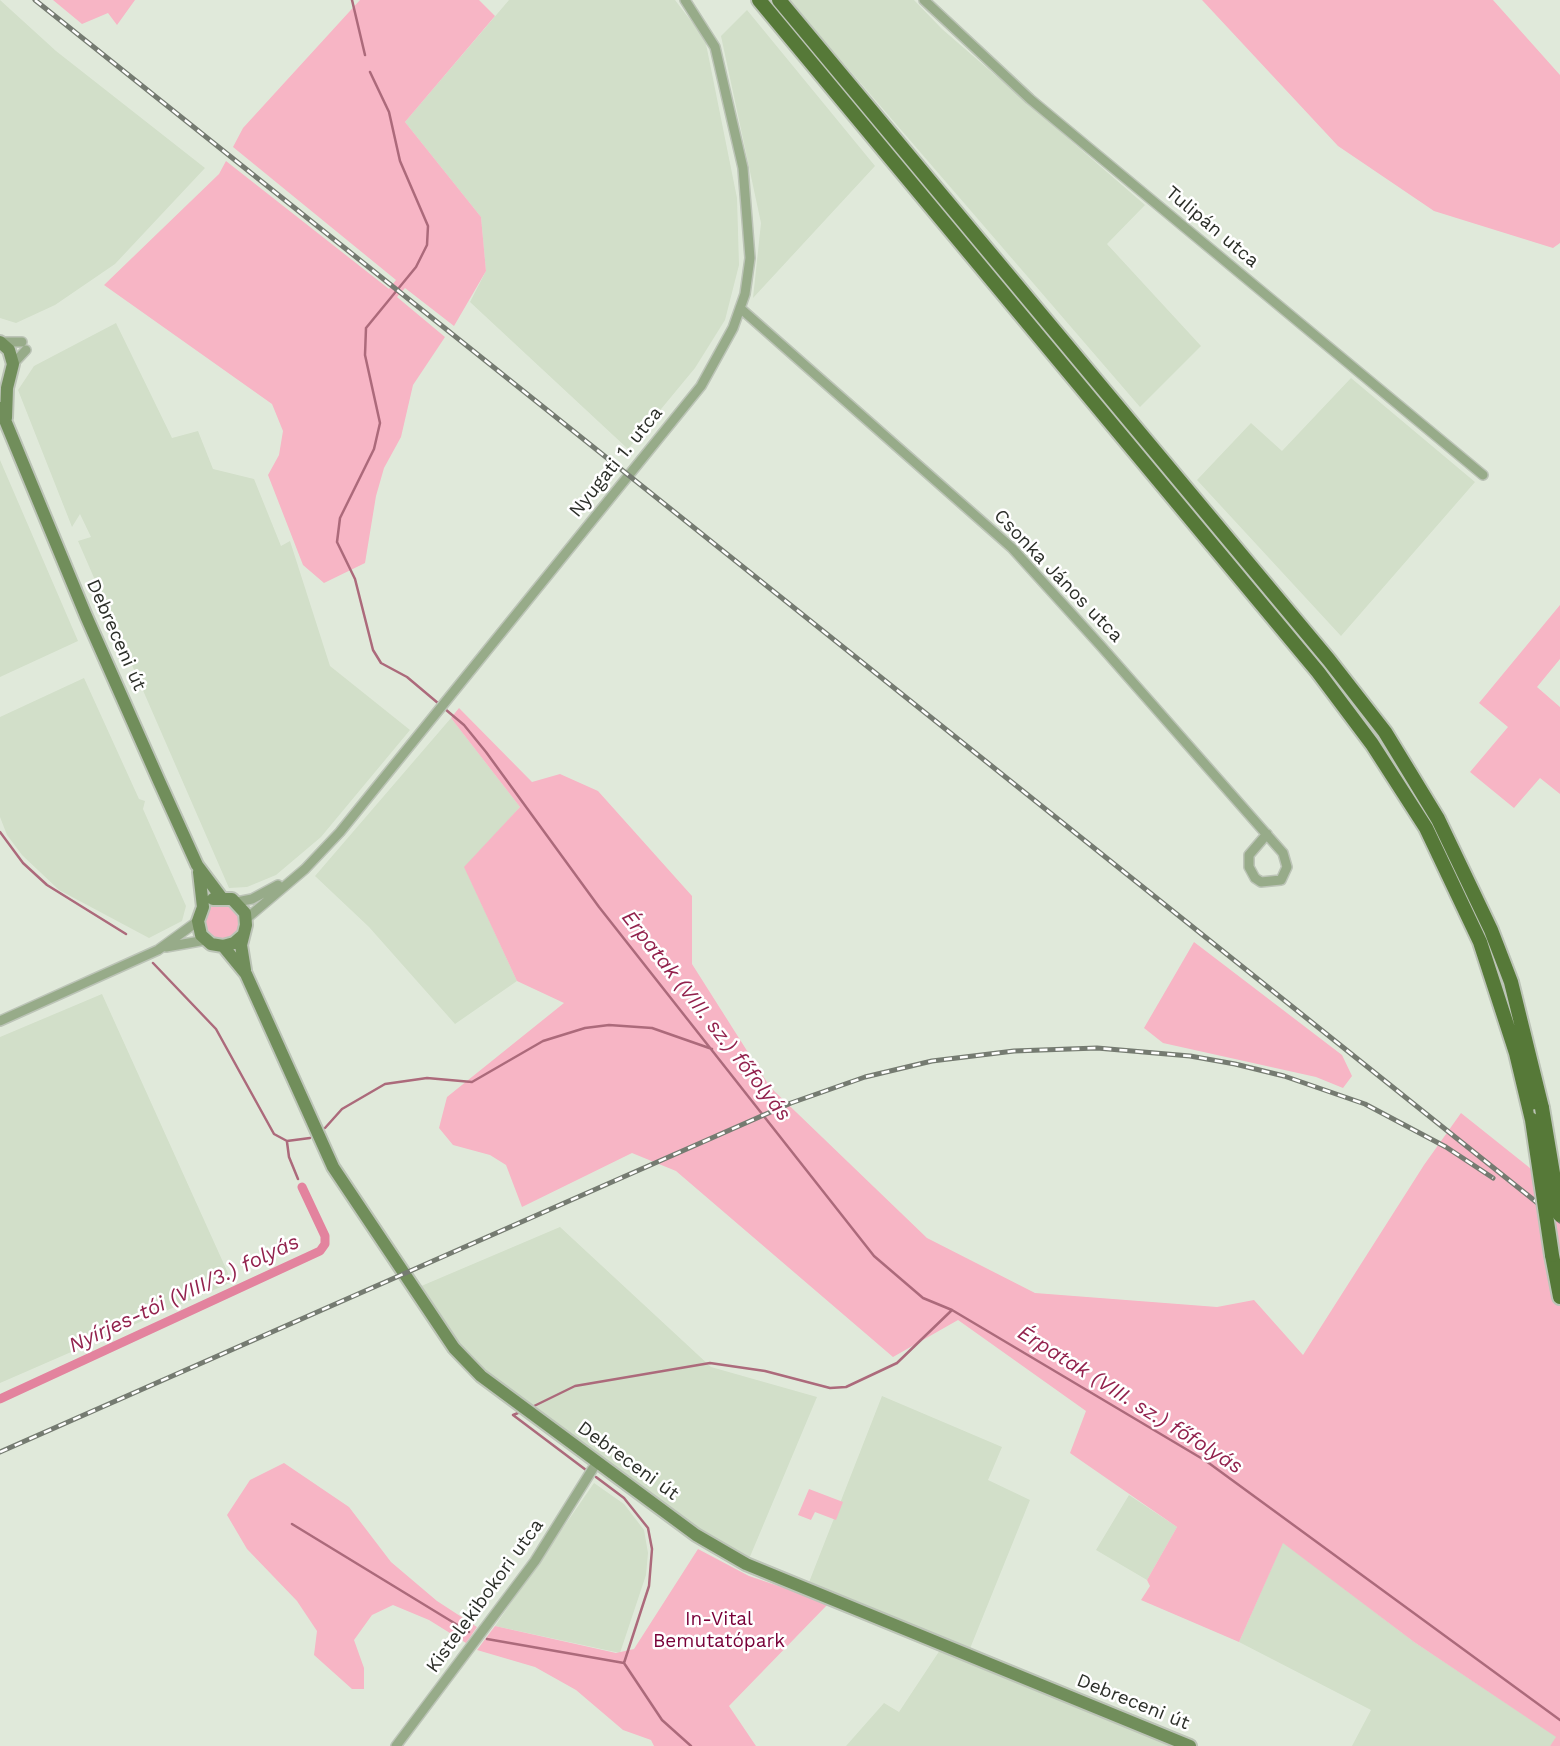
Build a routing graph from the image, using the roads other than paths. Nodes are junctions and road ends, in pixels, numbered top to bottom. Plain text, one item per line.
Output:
1 (685, 0) edge
2 (759, 0) edge
3 (779, 0) edge
4 (924, 0) edge
5 (740, 308) junction
6 (0, 342) edge
7 (13, 364) junction
8 (4, 382) edge
9 (3, 413) edge
10 (1483, 475) dead end
11 (1267, 834) junction
12 (197, 865) junction
13 (298, 874) junction
14 (221, 897) junction
15 (236, 902) junction
16 (203, 907) junction
17 (246, 919) junction
18 (198, 921) junction
19 (242, 936) junction
20 (206, 940) junction
21 (223, 946) junction
22 (158, 950) junction
23 (246, 974) junction
24 (0, 1021) edge
25 (1560, 1215) edge
26 (1560, 1297) edge
27 (597, 1462) junction
28 (396, 1746) edge
29 (1190, 1746) edge

1 - 5 street, Nyugati 1. utca
2 - 26 main road, bridge
3 - 25 main road, bridge
4 - 10 street, Tulipán utca
5 - 11 street, Csonka János utca
5 - 13 street, Nyugati 1. utca
6 - 7 street
6 - 7 street
7 - 8 street
8 - 9 street
9 - 12 street, Debreceni út
11 - 11 street, Csonka János utca
12 - 14 street
12 - 16 street
13 - 15 street, Nyugati 1. utca
13 - 17 street, Nyugati 1. utca
14 - 15 street
14 - 16 street
15 - 17 street
16 - 18 street
17 - 19 street
18 - 20 street
18 - 22 street
19 - 21 street
19 - 23 street
20 - 21 street
20 - 22 street
21 - 23 street
22 - 24 street
23 - 27 street, Debreceni út
27 - 28 street, Kistelekibokori utca
27 - 29 street, Debreceni út

